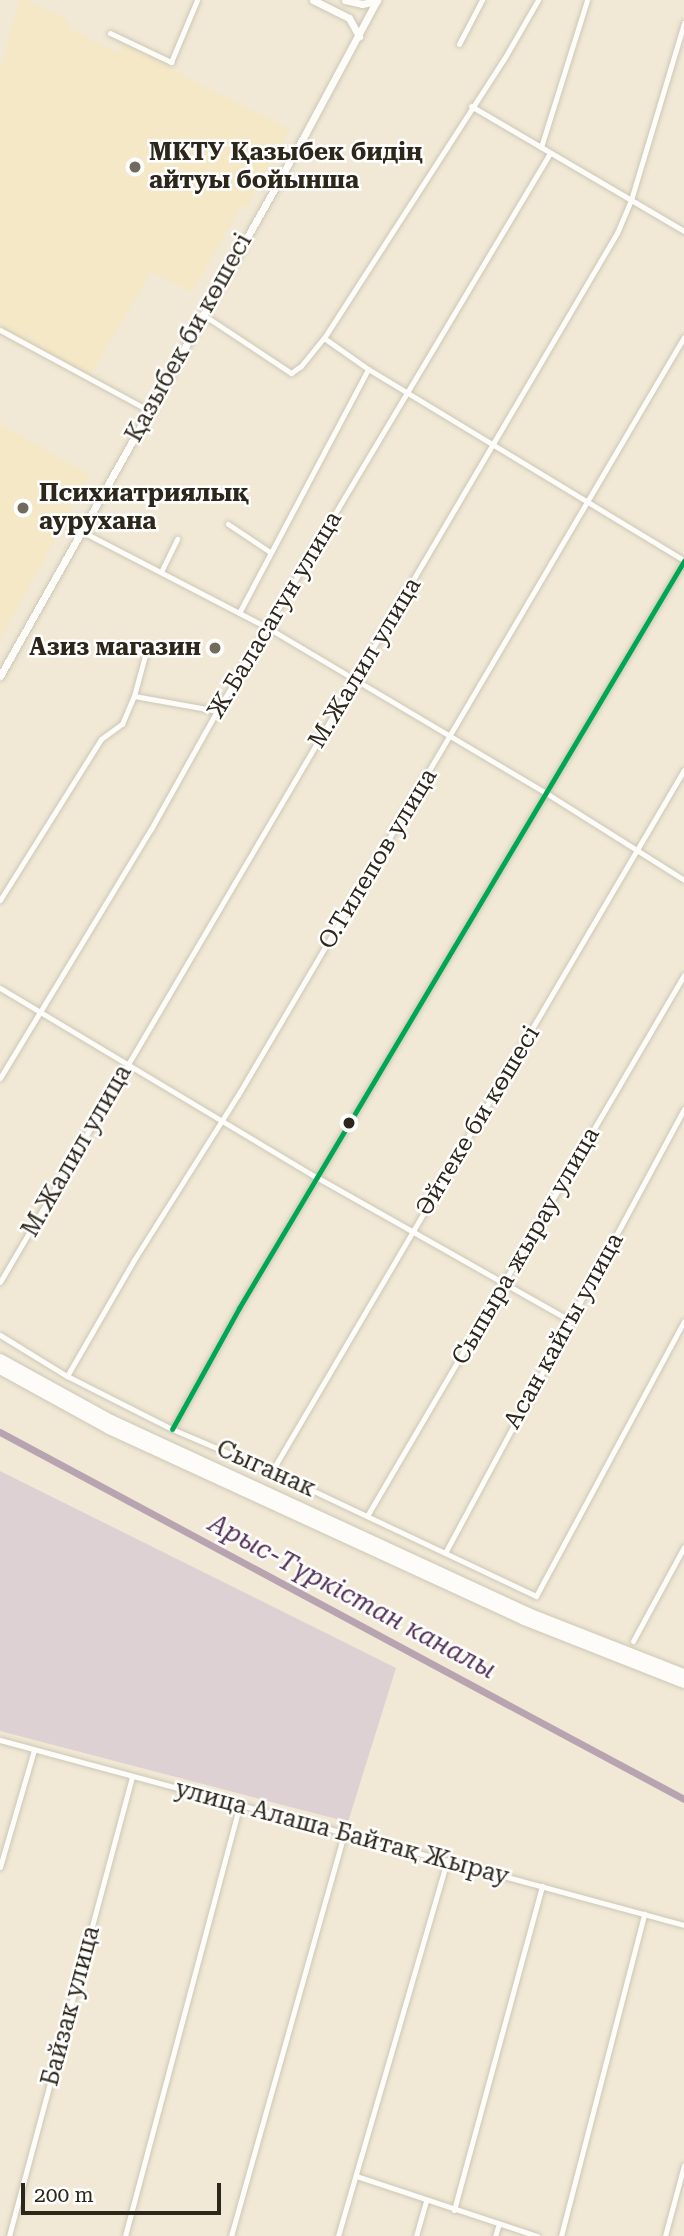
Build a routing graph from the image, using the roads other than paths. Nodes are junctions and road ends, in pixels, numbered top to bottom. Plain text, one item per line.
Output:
1 (197, 0) edge
2 (313, 0) edge
3 (345, 0) edge
4 (377, 0) edge
5 (482, 0) edge
6 (538, 0) edge
7 (587, 0) edge
8 (684, 23) edge
9 (110, 33) dead end
10 (359, 36) junction
11 (459, 44) dead end
12 (471, 106) junction
13 (541, 147) junction
14 (550, 153) junction
15 (631, 200) junction
16 (684, 231) edge
17 (202, 314) junction
18 (0, 330) edge
19 (684, 337) edge
20 (324, 338) junction
21 (368, 369) junction
22 (407, 395) junction
23 (148, 410) junction
24 (495, 444) junction
25 (587, 502) junction
26 (229, 524) dead end
27 (83, 532) junction
28 (177, 539) dead end
29 (270, 552) junction
30 (684, 560) edge
31 (160, 572) junction
32 (239, 613) junction
33 (268, 628) junction
34 (147, 648) dead end
35 (0, 676) edge
36 (355, 679) junction
37 (134, 696) junction
38 (217, 711) junction
39 (451, 736) junction
40 (684, 770) edge
41 (546, 793) junction
42 (636, 849) junction
43 (684, 880) edge
44 (0, 900) edge
45 (684, 975) edge
46 (0, 988) edge
47 (40, 1012) junction
48 (128, 1065) junction
49 (0, 1078) edge
50 (684, 1109) edge
51 (221, 1121) junction
52 (318, 1178) junction
53 (412, 1231) junction
54 (0, 1282) edge
55 (502, 1284) junction
56 (570, 1321) junction
57 (684, 1321) edge
58 (0, 1335) edge
59 (0, 1359) edge
60 (0, 1369) edge
61 (67, 1377) junction
62 (172, 1429) junction
63 (272, 1471) junction
64 (367, 1516) junction
65 (684, 1547) edge
66 (444, 1553) junction
67 (633, 1641) dead end
68 (684, 1674) edge
69 (684, 1682) edge
70 (0, 1740) edge
71 (34, 1749) junction
72 (132, 1776) junction
73 (240, 1805) junction
74 (344, 1833) junction
75 (447, 1861) junction
76 (0, 1867) edge
77 (542, 1886) junction
78 (644, 1914) junction
79 (684, 1925) edge
80 (684, 2165) edge
81 (356, 2176) junction
82 (426, 2200) junction
83 (454, 2210) junction
84 (499, 2224) junction
85 (9, 2236) edge
86 (125, 2236) edge
87 (231, 2236) edge
88 (338, 2236) edge
89 (416, 2236) edge
90 (495, 2236) edge
91 (537, 2236) edge
92 (561, 2236) edge
93 (665, 2236) edge

1 - 9 street
2 - 10 main road
3 - 4 main road
4 - 10 main road, Қазыбек би көшесі
5 - 11 street
6 - 12 street
7 - 13 street
8 - 15 street, М.Жалил улица
10 - 17 main road, Қазыбек би көшесі
12 - 13 street
12 - 20 street
13 - 14 street
14 - 15 street
14 - 22 street, Ж.Баласагун улица
15 - 16 street
15 - 24 street, М.Жалил улица
17 - 20 street
17 - 23 main road, Қазыбек би көшесі
18 - 23 street
19 - 25 street, О.Тилепов улица
20 - 21 street
21 - 22 street
21 - 29 street
22 - 24 street
22 - 33 street, Ж.Баласагун улица
23 - 27 main road, Қазыбек би көшесі
24 - 25 street
24 - 36 street, М.Жалил улица
25 - 30 street
25 - 39 street, О.Тилепов улица
26 - 29 street
27 - 31 street
27 - 35 main road, Қазыбек би көшесі
28 - 31 street
29 - 32 street
30 - 41 street
31 - 32 street
32 - 33 street
33 - 36 street
33 - 38 street, Ж.Баласагун улица
34 - 37 street
36 - 39 street
36 - 48 street, М.Жалил улица
37 - 38 street
37 - 44 street
38 - 47 street, Ж.Баласагун улица
39 - 41 street
39 - 51 street, О.Тилепов улица
40 - 42 street, Әйтеке би көшесі
41 - 42 street
41 - 52 street
42 - 43 street
42 - 53 street, Әйтеке би көшесі
45 - 55 street, Сыпыра жырау улица
46 - 47 street
47 - 48 street
47 - 49 street, Ж.Баласагун улица
48 - 51 street
48 - 54 street, М.Жалил улица
50 - 56 street, Асан кайгы улица
51 - 52 street
51 - 61 street, О.Тилепов улица
52 - 53 street
52 - 62 street
53 - 55 street
53 - 63 street, Әйтеке би көшесі
55 - 56 street
55 - 64 street, Сыпыра жырау улица
56 - 66 street, Асан кайгы улица
57 - 66 street, Сыганак
58 - 61 street, Сыганак
59 - 68 highway
60 - 69 highway
61 - 62 street, Сыганак
62 - 63 street, Сыганак
63 - 64 street, Сыганак
64 - 66 street, Сыганак
65 - 67 street
70 - 71 street, улица Алаша Байтақ Жырау
71 - 72 street, улица Алаша Байтақ Жырау
71 - 76 street
72 - 73 street, улица Алаша Байтақ Жырау
72 - 85 street, Байзак улица
73 - 74 street, улица Алаша Байтақ Жырау
73 - 86 street
74 - 75 street, улица Алаша Байтақ Жырау
74 - 87 street
75 - 77 street, улица Алаша Байтақ Жырау
75 - 81 street
77 - 78 street, улица Алаша Байтақ Жырау
77 - 83 street
78 - 79 street, улица Алаша Байтақ Жырау
78 - 92 street
80 - 93 street
81 - 82 street
81 - 88 street
82 - 83 street
82 - 89 street
83 - 84 street
84 - 90 street
84 - 91 street

